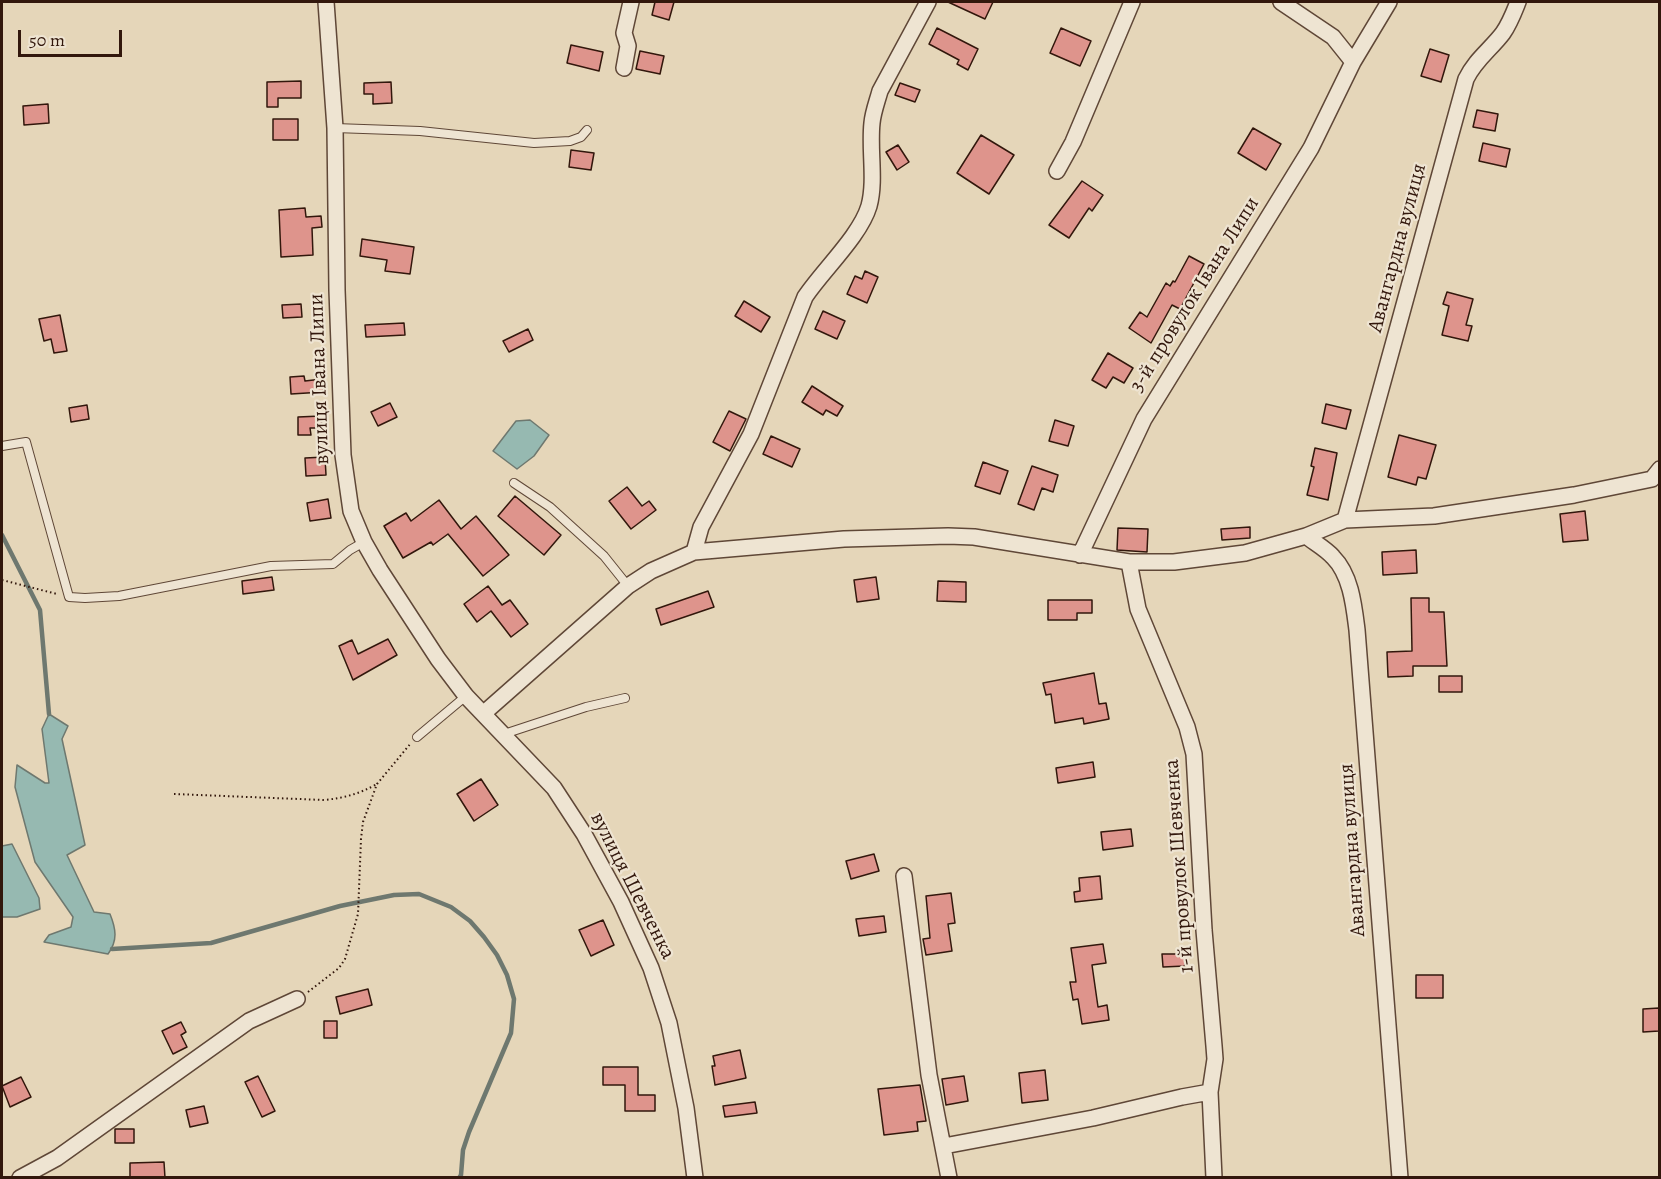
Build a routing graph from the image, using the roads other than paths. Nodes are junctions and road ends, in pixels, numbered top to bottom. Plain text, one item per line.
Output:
1 (326, 2) edge
2 (631, 2) edge
3 (927, 2) edge
4 (1132, 2) edge
5 (1281, 2) edge
6 (1389, 2) edge
7 (1518, 2) edge
8 (1353, 62) junction
9 (624, 68) dead end
10 (335, 128) junction
11 (587, 130) dead end
12 (1057, 171) dead end
13 (2, 446) edge
14 (1657, 478) edge
15 (514, 483) dead end
16 (1345, 520) junction
17 (1306, 537) junction
18 (364, 542) junction
19 (694, 552) junction
20 (1080, 555) junction
21 (1129, 562) junction
22 (628, 586) junction
23 (466, 696) junction
24 (625, 698) dead end
25 (483, 713) junction
26 (504, 734) junction
27 (417, 736) road end
28 (904, 876) dead end
29 (297, 999) road end
30 (1210, 1092) junction
31 (944, 1146) junction
32 (20, 1178) edge
33 (695, 1178) edge
34 (949, 1178) edge
35 (1214, 1178) edge
36 (1400, 1178) edge

1 - 10 street, вулиця Івана Липи
2 - 9 street
3 - 19 street
4 - 12 street
5 - 8 street
6 - 8 street, 3-й провулок Івана Липи
7 - 16 street, Авангардна вулиця
8 - 20 street, 3-й провулок Івана Липи
10 - 11 lane
10 - 18 street, вулиця Івана Липи
13 - 18 lane
14 - 16 street
15 - 22 lane
16 - 17 street
17 - 21 street
17 - 36 street, Авангардна вулиця
18 - 23 street, вулиця Івана Липи
19 - 20 street
19 - 22 street
20 - 21 street
21 - 30 street, 1-й провулок Шевченка
22 - 25 street
23 - 25 street, вулиця Івана Липи
23 - 27 lane
24 - 26 lane
25 - 26 street, вулиця Шевченка
26 - 33 street, вулиця Шевченка
28 - 31 street
29 - 32 street
30 - 31 street
30 - 35 street, 1-й провулок Шевченка
31 - 34 street

